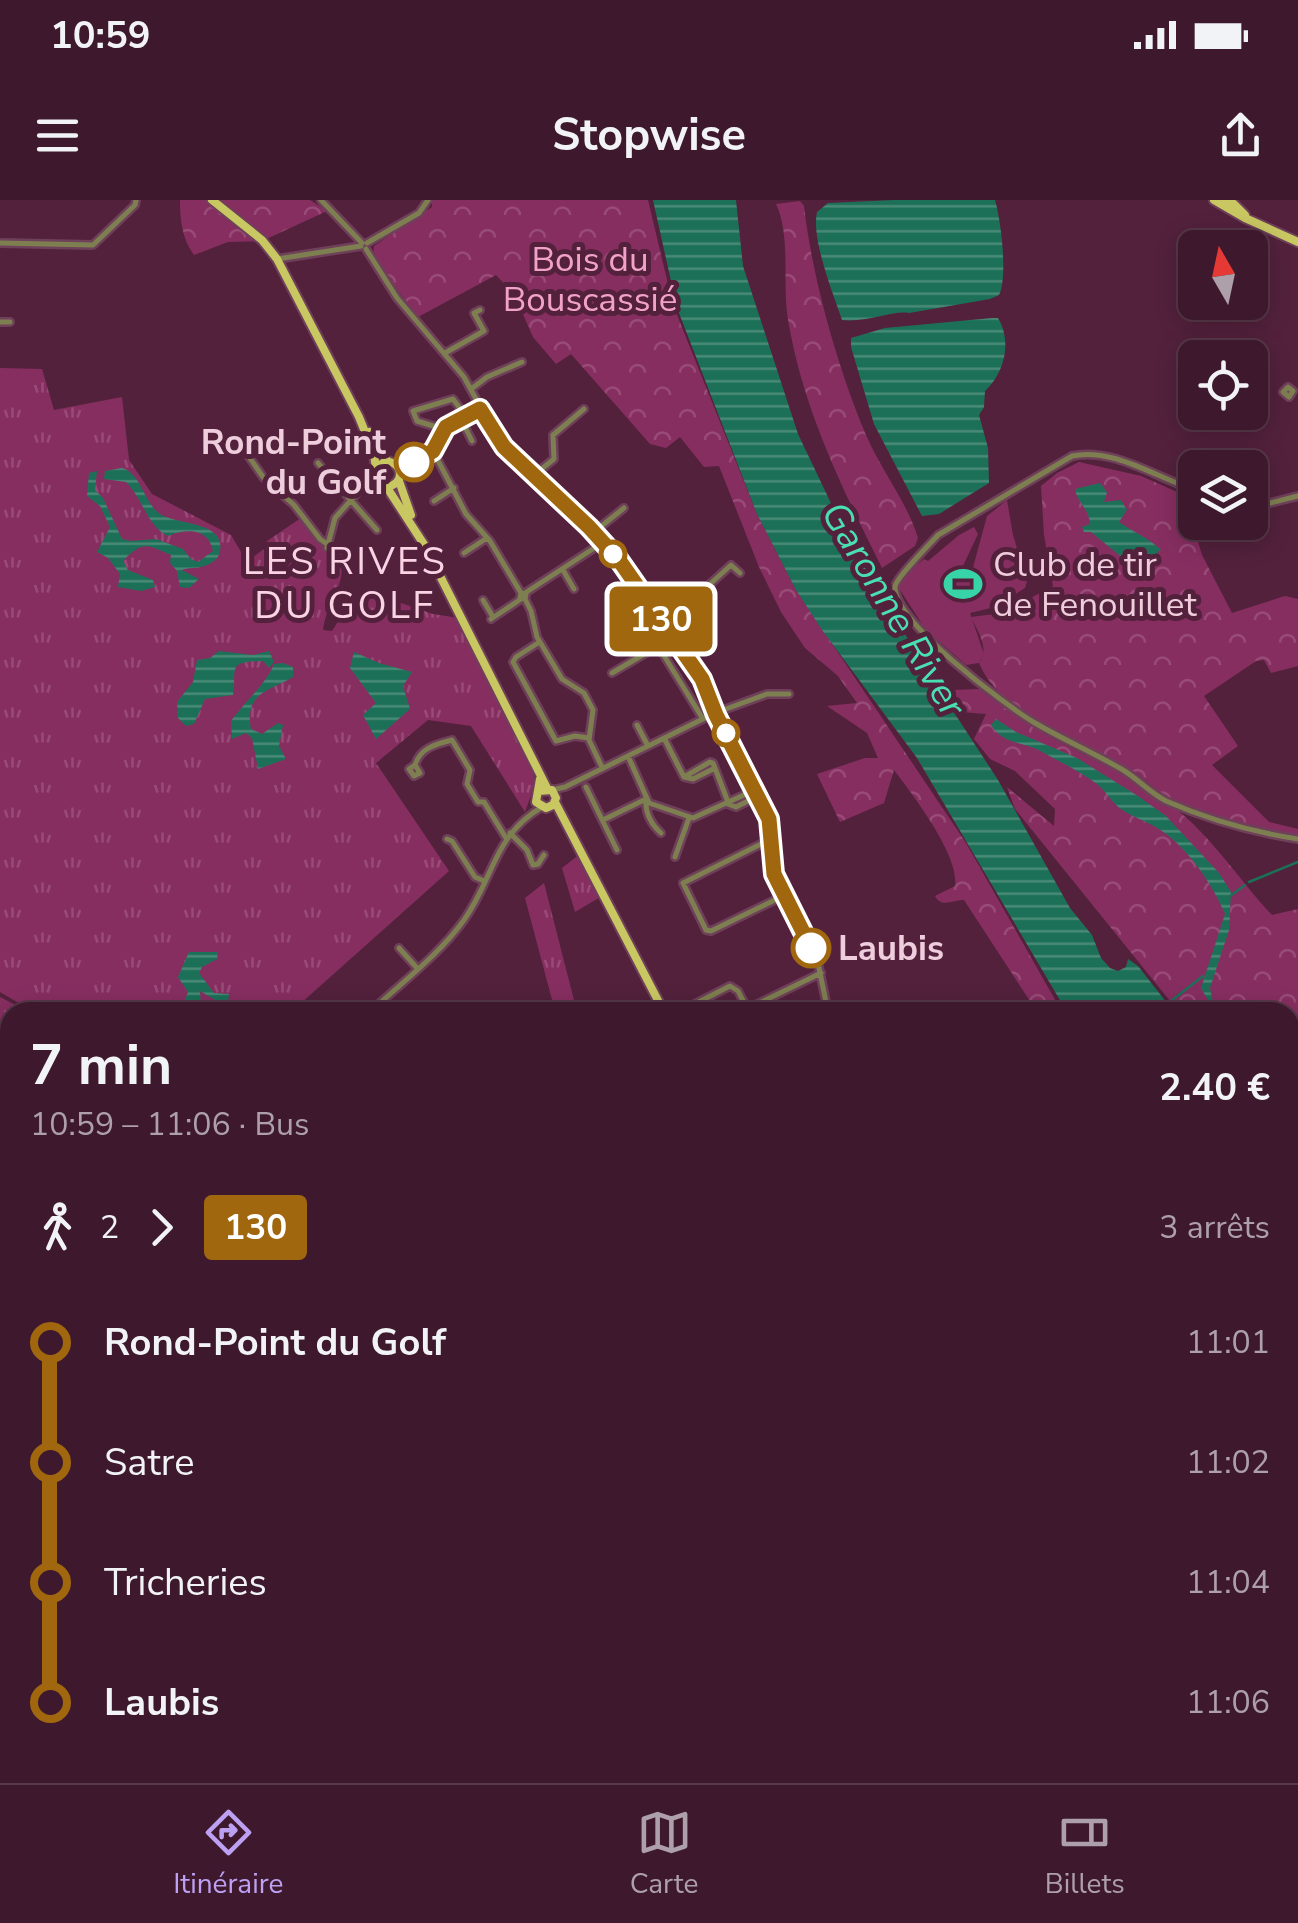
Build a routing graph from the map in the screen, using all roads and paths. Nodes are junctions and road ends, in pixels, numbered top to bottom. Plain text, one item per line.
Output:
1 (136, 200) edge
2 (212, 200) edge
3 (320, 200) edge
4 (428, 200) edge
5 (1215, 200) edge
6 (1298, 242) edge
7 (0, 244) edge
8 (364, 245) junction
9 (277, 260) junction
10 (480, 310) dead end
11 (0, 322) edge
12 (10, 322) dead end
13 (445, 353) junction
14 (522, 362) dead end
15 (1298, 383) edge
16 (471, 389) junction
17 (1294, 394) edge
18 (584, 408) dead end
19 (480, 409) junction
20 (359, 418) junction
21 (463, 418) junction
22 (444, 429) junction
23 (236, 438) dead end
24 (472, 441) dead end
25 (433, 451) junction
26 (318, 462) dead end
27 (391, 462) junction
28 (412, 462) junction
29 (376, 471) junction
30 (534, 475) junction
31 (400, 478) junction
32 (1178, 484) edge
33 (384, 486) junction
34 (362, 488) junction
35 (454, 488) junction
36 (1298, 496) edge
37 (349, 499) junction
38 (434, 501) dead end
39 (1268, 503) edge
40 (624, 508) dead end
41 (378, 530) dead end
42 (594, 532) junction
43 (487, 538) junction
44 (603, 543) junction
45 (425, 546) junction
46 (464, 553) dead end
47 (562, 570) junction
48 (740, 572) dead end
49 (574, 589) dead end
50 (523, 596) junction
51 (483, 600) dead end
52 (629, 606) dead end
53 (651, 606) junction
54 (639, 615) junction
55 (666, 624) junction
56 (539, 641) junction
57 (658, 646) junction
58 (612, 673) dead end
59 (789, 694) dead end
60 (715, 713) junction
61 (703, 718) junction
62 (638, 725) dead end
63 (589, 738) junction
64 (664, 738) junction
65 (648, 746) junction
66 (628, 756) junction
67 (415, 765) dead end
68 (603, 768) junction
69 (586, 787) dead end
70 (757, 793) junction
71 (547, 798) junction
72 (646, 799) junction
73 (728, 804) junction
74 (690, 817) junction
75 (603, 820) junction
76 (661, 832) dead end
77 (508, 835) junction
78 (447, 839) dead end
79 (771, 839) junction
80 (1298, 839) edge
81 (617, 850) dead end
82 (544, 855) dead end
83 (675, 857) dead end
84 (484, 881) junction
85 (785, 895) junction
86 (399, 948) dead end
87 (417, 968) junction
88 (821, 972) junction
89 (381, 1002) edge
90 (659, 1002) edge
91 (699, 1002) edge
92 (744, 1002) edge
93 (765, 1002) edge
94 (826, 1002) edge

1 - 7 street
2 - 9 main road
3 - 8 street
4 - 8 street
5 - 6 main road
8 - 9 street
8 - 13 street
9 - 20 main road
10 - 13 street
11 - 12 street
13 - 16 street
14 - 16 street
15 - 17 street
16 - 19 street
18 - 30 street
19 - 21 street
19 - 30 street
20 - 27 main road
20 - 29 main road
21 - 22 street
21 - 22 street
21 - 24 street
22 - 25 street
23 - 37 street
25 - 28 street
25 - 35 street
26 - 37 street
27 - 28 street
27 - 29 main road
27 - 31 main road
28 - 31 street
29 - 33 main road
29 - 34 street
30 - 42 street
31 - 33 main road
31 - 45 main road
32 - 80 street
33 - 34 street
33 - 45 main road
34 - 37 street
35 - 38 street
35 - 43 street
36 - 39 street
37 - 41 street
40 - 42 street
42 - 44 street
43 - 46 street
43 - 50 street
44 - 47 street
44 - 53 street
45 - 71 main road
47 - 49 street
47 - 50 street
48 - 55 street
50 - 51 street
50 - 56 street
52 - 54 street
53 - 54 street
53 - 55 street
54 - 57 street
55 - 60 street
56 - 63 street
56 - 63 street
57 - 58 street
57 - 61 street
59 - 60 street
60 - 61 street
60 - 70 street
61 - 64 street
62 - 65 street
63 - 68 street
64 - 65 street
64 - 73 street
65 - 66 street
66 - 68 street
66 - 72 street
67 - 77 street
68 - 71 street
69 - 75 street
70 - 73 street
70 - 79 street
71 - 77 street
71 - 90 main road
72 - 74 street
72 - 75 street
72 - 76 street
73 - 74 street
74 - 83 street
75 - 81 street
77 - 82 street
77 - 84 street
78 - 84 street
79 - 85 street
79 - 85 street
84 - 87 street
85 - 88 street
86 - 87 street
87 - 89 street
88 - 93 street
88 - 94 street
91 - 92 street

